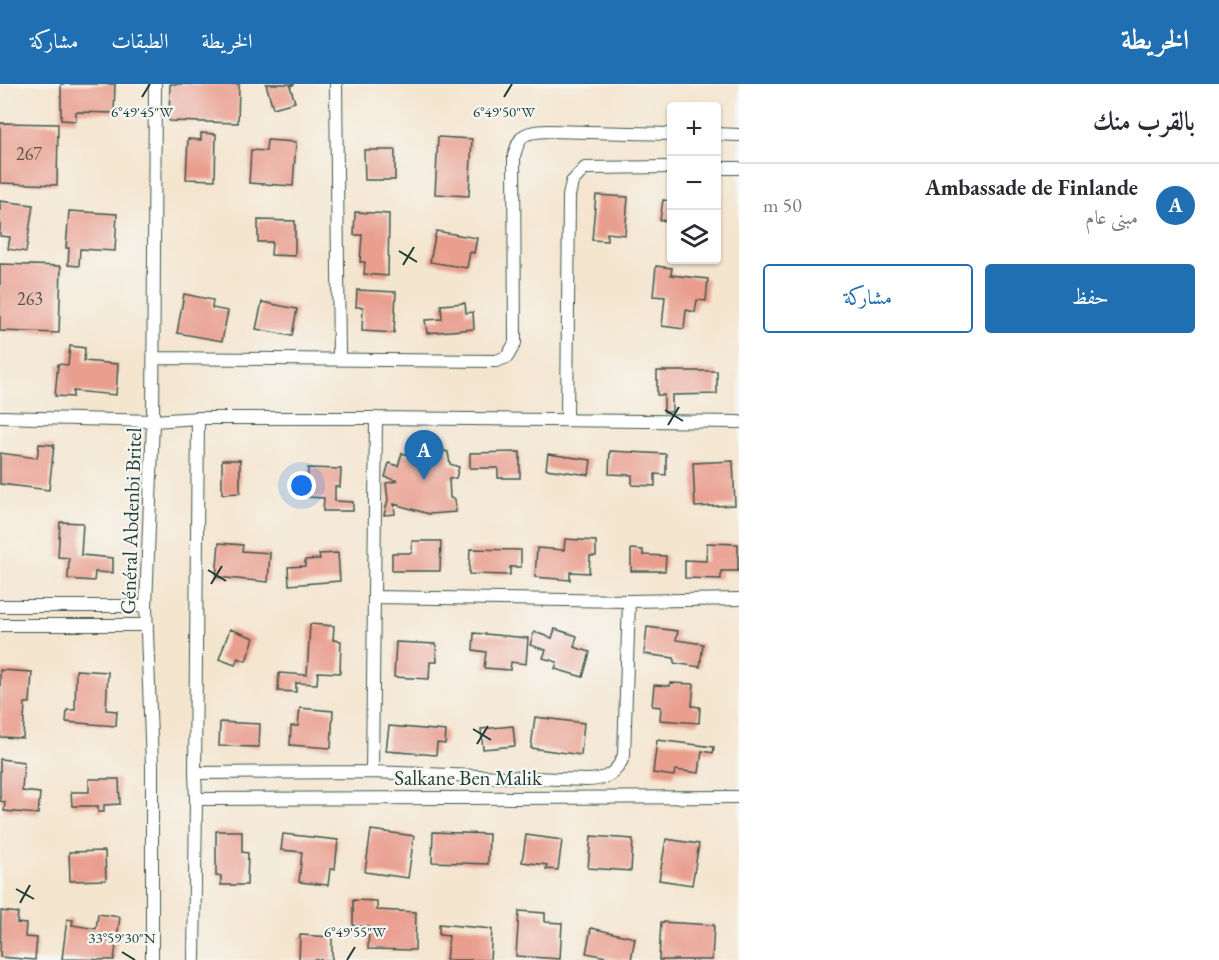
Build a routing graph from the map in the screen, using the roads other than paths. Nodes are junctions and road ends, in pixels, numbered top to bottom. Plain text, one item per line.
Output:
1 (154, 84) edge
2 (336, 84) edge
3 (667, 134) edge
4 (721, 134) edge
5 (739, 135) edge
6 (667, 167) edge
7 (721, 168) edge
8 (739, 168) edge
9 (154, 358) junction
10 (339, 359) junction
11 (0, 417) edge
12 (198, 418) junction
13 (376, 418) junction
14 (567, 419) junction
15 (153, 421) junction
16 (739, 422) edge
17 (375, 597) junction
18 (739, 598) edge
19 (629, 601) junction
20 (0, 606) edge
21 (146, 606) junction
22 (0, 625) edge
23 (147, 625) junction
24 (372, 772) junction
25 (195, 773) junction
26 (739, 797) edge
27 (196, 799) junction
28 (152, 960) edge
29 (194, 960) edge

1 - 9 street, Général Abdenbi Britel
2 - 10 street
3 - 10 street
4 - 5 street
6 - 14 street
7 - 8 street
9 - 10 street
9 - 15 street, Général Abdenbi Britel
11 - 15 street
12 - 13 street
12 - 15 street
12 - 25 street
13 - 14 street
13 - 17 street
14 - 16 street
15 - 21 street, Général Abdenbi Britel
17 - 19 street
17 - 24 street
18 - 19 street
19 - 24 street, Salkane Ben Malik
20 - 21 street
21 - 23 street, Général Abdenbi Britel
22 - 23 street
23 - 28 street, Général Abdenbi Britel
24 - 25 street, Salkane Ben Malik
25 - 27 street
26 - 27 street, Salkane Ben Malik
27 - 29 street

